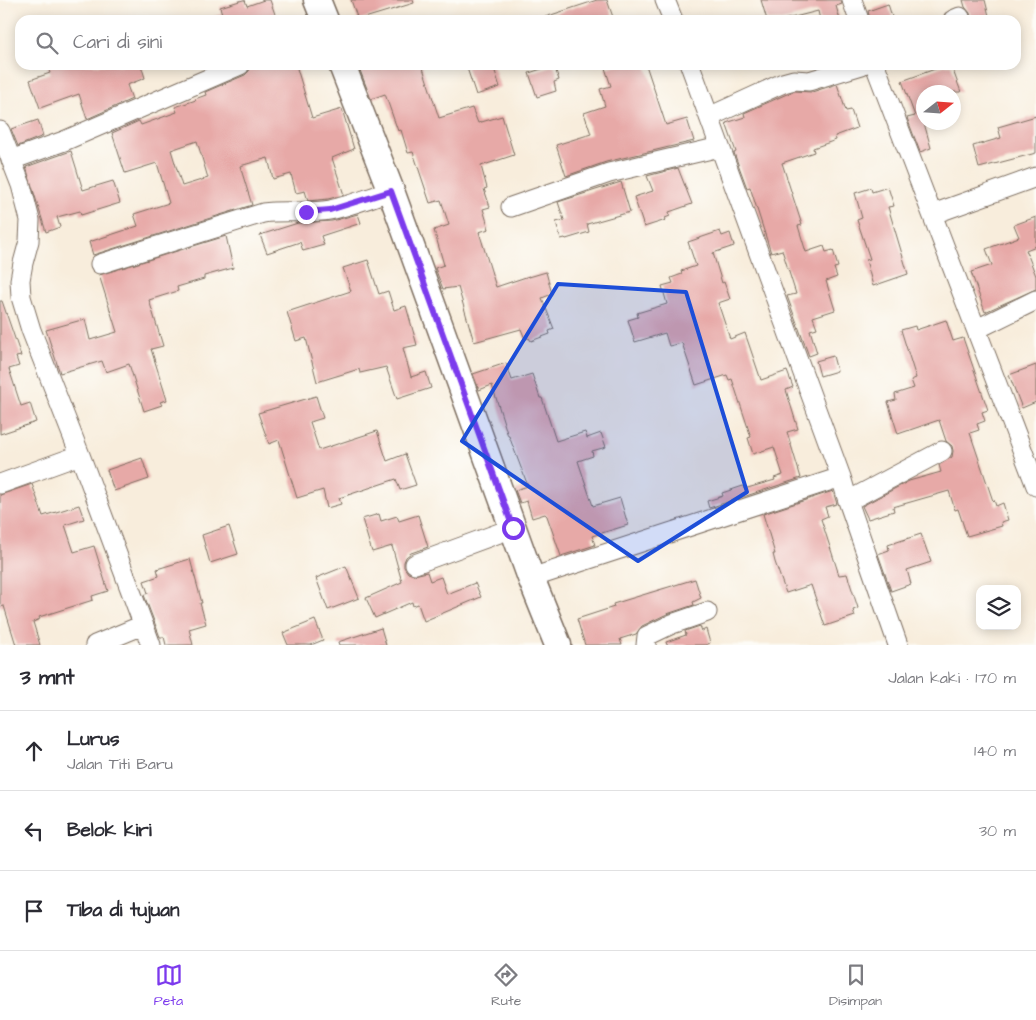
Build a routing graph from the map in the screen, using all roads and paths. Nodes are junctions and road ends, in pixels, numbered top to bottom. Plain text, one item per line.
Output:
1 (317, 0) edge
2 (665, 0) edge
3 (852, 0) edge
4 (323, 15) edge
5 (671, 15) edge
6 (857, 15) edge
7 (228, 70) edge
8 (344, 70) edge
9 (692, 70) edge
10 (845, 70) edge
11 (877, 70) edge
12 (709, 117) junction
13 (0, 130) edge
14 (720, 147) junction
15 (11, 160) junction
16 (1036, 176) edge
17 (391, 191) junction
18 (511, 207) dead end
19 (933, 214) junction
20 (100, 264) dead end
21 (1036, 300) edge
22 (977, 329) junction
23 (942, 450) dead end
24 (80, 455) junction
25 (1034, 473) edge
26 (841, 477) junction
27 (0, 484) edge
28 (848, 501) junction
29 (513, 528) junction
30 (415, 564) dead end
31 (531, 578) junction
32 (707, 612) dead end
33 (143, 626) junction
34 (95, 645) edge
35 (150, 645) edge
36 (558, 645) edge
37 (646, 645) edge
38 (898, 645) edge

1 - 4 street
2 - 5 street
3 - 6 street
7 - 15 street
8 - 17 street
9 - 12 street
10 - 12 street
11 - 19 street
12 - 14 street
13 - 15 street
14 - 18 street
14 - 26 street
15 - 24 street
16 - 19 street
17 - 20 street
17 - 29 street
19 - 22 street
21 - 22 street
22 - 25 street
23 - 28 street
24 - 27 street
24 - 33 street
26 - 28 street
26 - 31 street
28 - 38 street
29 - 30 street
29 - 31 street
31 - 36 street
32 - 37 street
33 - 34 street
33 - 35 street

